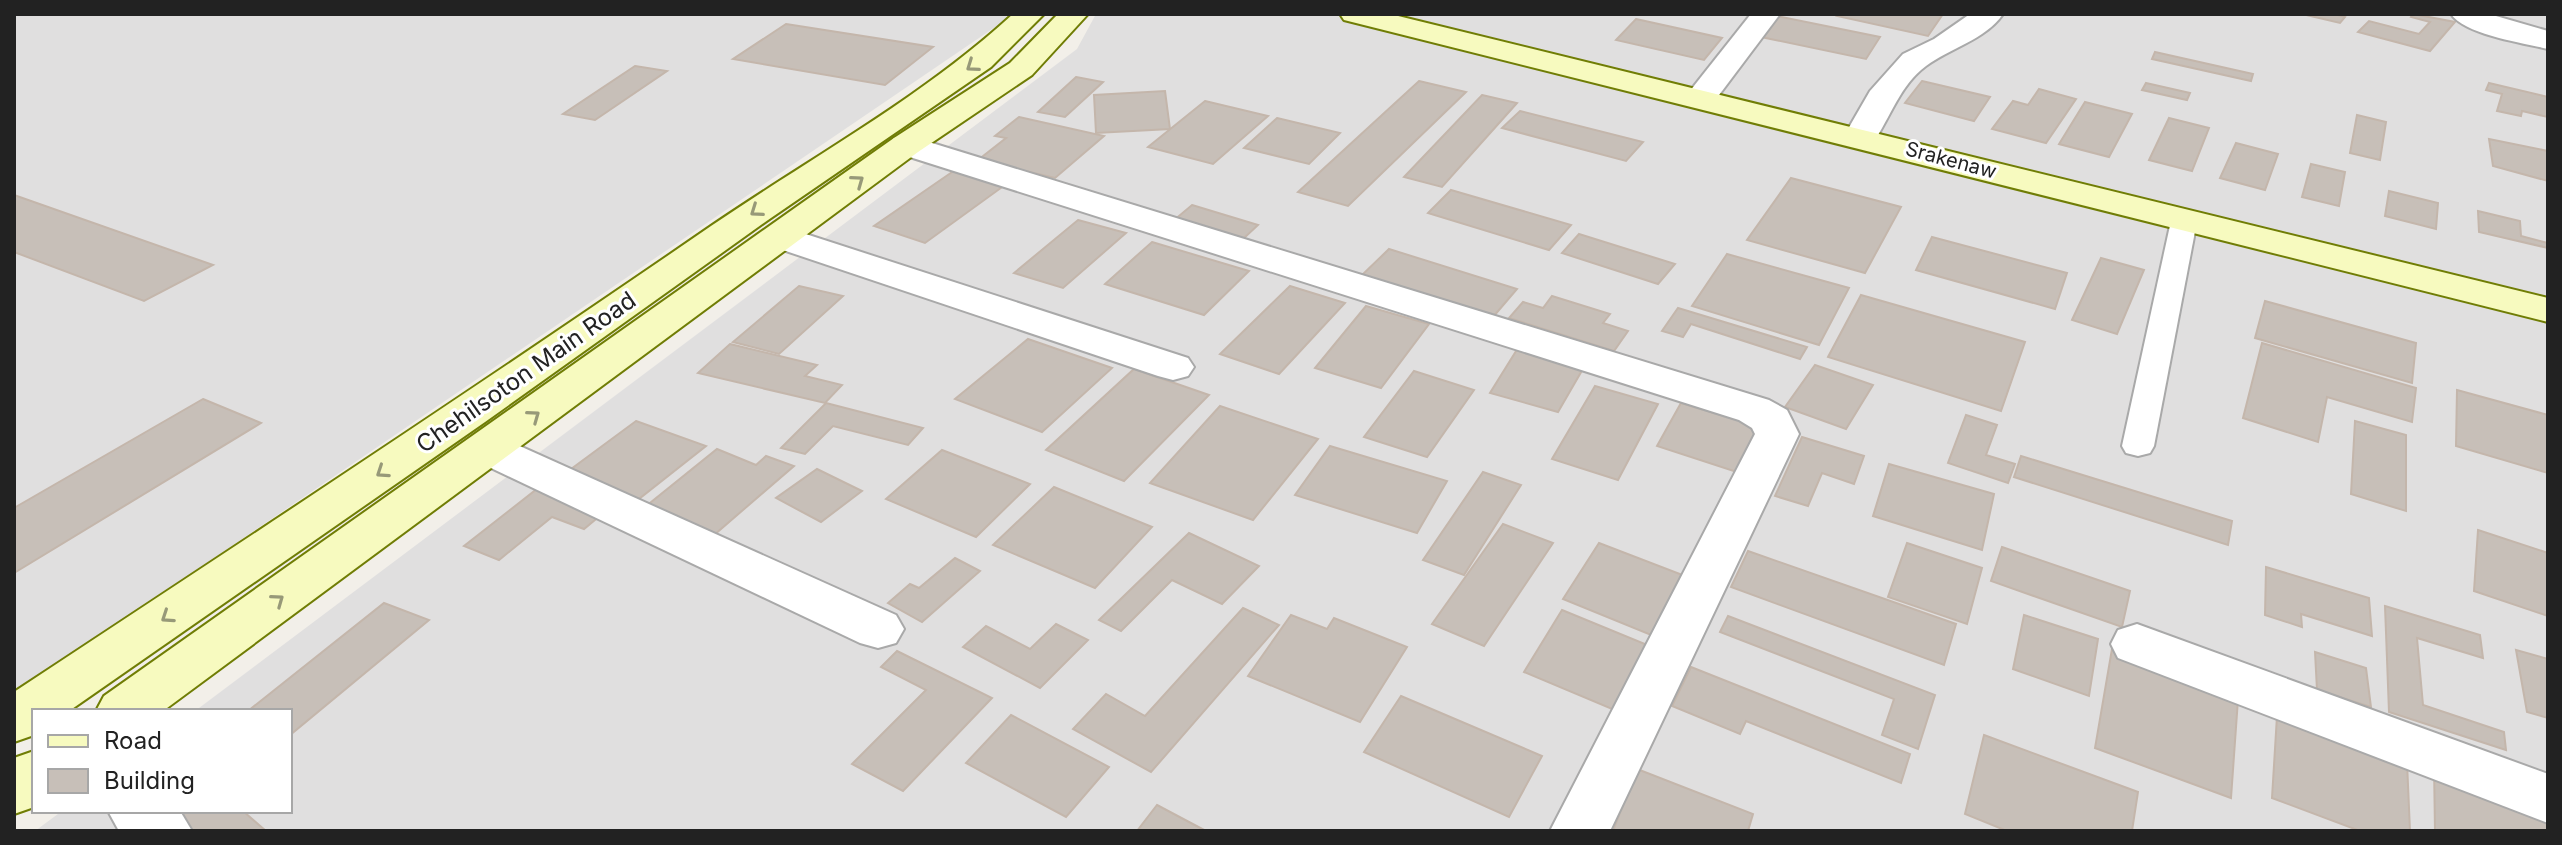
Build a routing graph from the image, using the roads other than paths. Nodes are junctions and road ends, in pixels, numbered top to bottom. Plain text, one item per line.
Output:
1 (1030, 14) edge
2 (1074, 14) edge
3 (1354, 14) edge
4 (1766, 14) edge
5 (1989, 14) edge
6 (2465, 14) edge
7 (2548, 40) edge
8 (1702, 96) junction
9 (1861, 136) junction
10 (906, 145) junction
11 (2184, 221) junction
12 (781, 237) junction
13 (2548, 310) edge
14 (1173, 367) dead end
15 (2138, 446) dead end
16 (488, 449) junction
17 (878, 629) dead end
18 (2137, 644) dead end
19 (126, 709) edge
20 (14, 720) edge
21 (32, 776) edge
22 (14, 790) edge
23 (2548, 799) edge
24 (140, 813) edge
25 (162, 831) edge
26 (1580, 831) edge

1 -> 20 main road, Chehilsoton Main Road
2 - 10 main road, Chehilsoton Main Road
3 - 8 main road, Srakenaw
4 - 8 street
5 - 9 street
6 - 7 street
8 - 9 main road, Srakenaw
9 - 11 main road, Srakenaw
12 -> 10 main road, Chehilsoton Main Road
10 - 26 street
11 - 13 main road, Srakenaw
11 - 15 lane
12 - 14 street
16 -> 12 main road, Chehilsoton Main Road
16 - 17 street
19 -> 16 main road, Chehilsoton Main Road
18 - 23 street
21 - 22 main road
24 - 25 street

